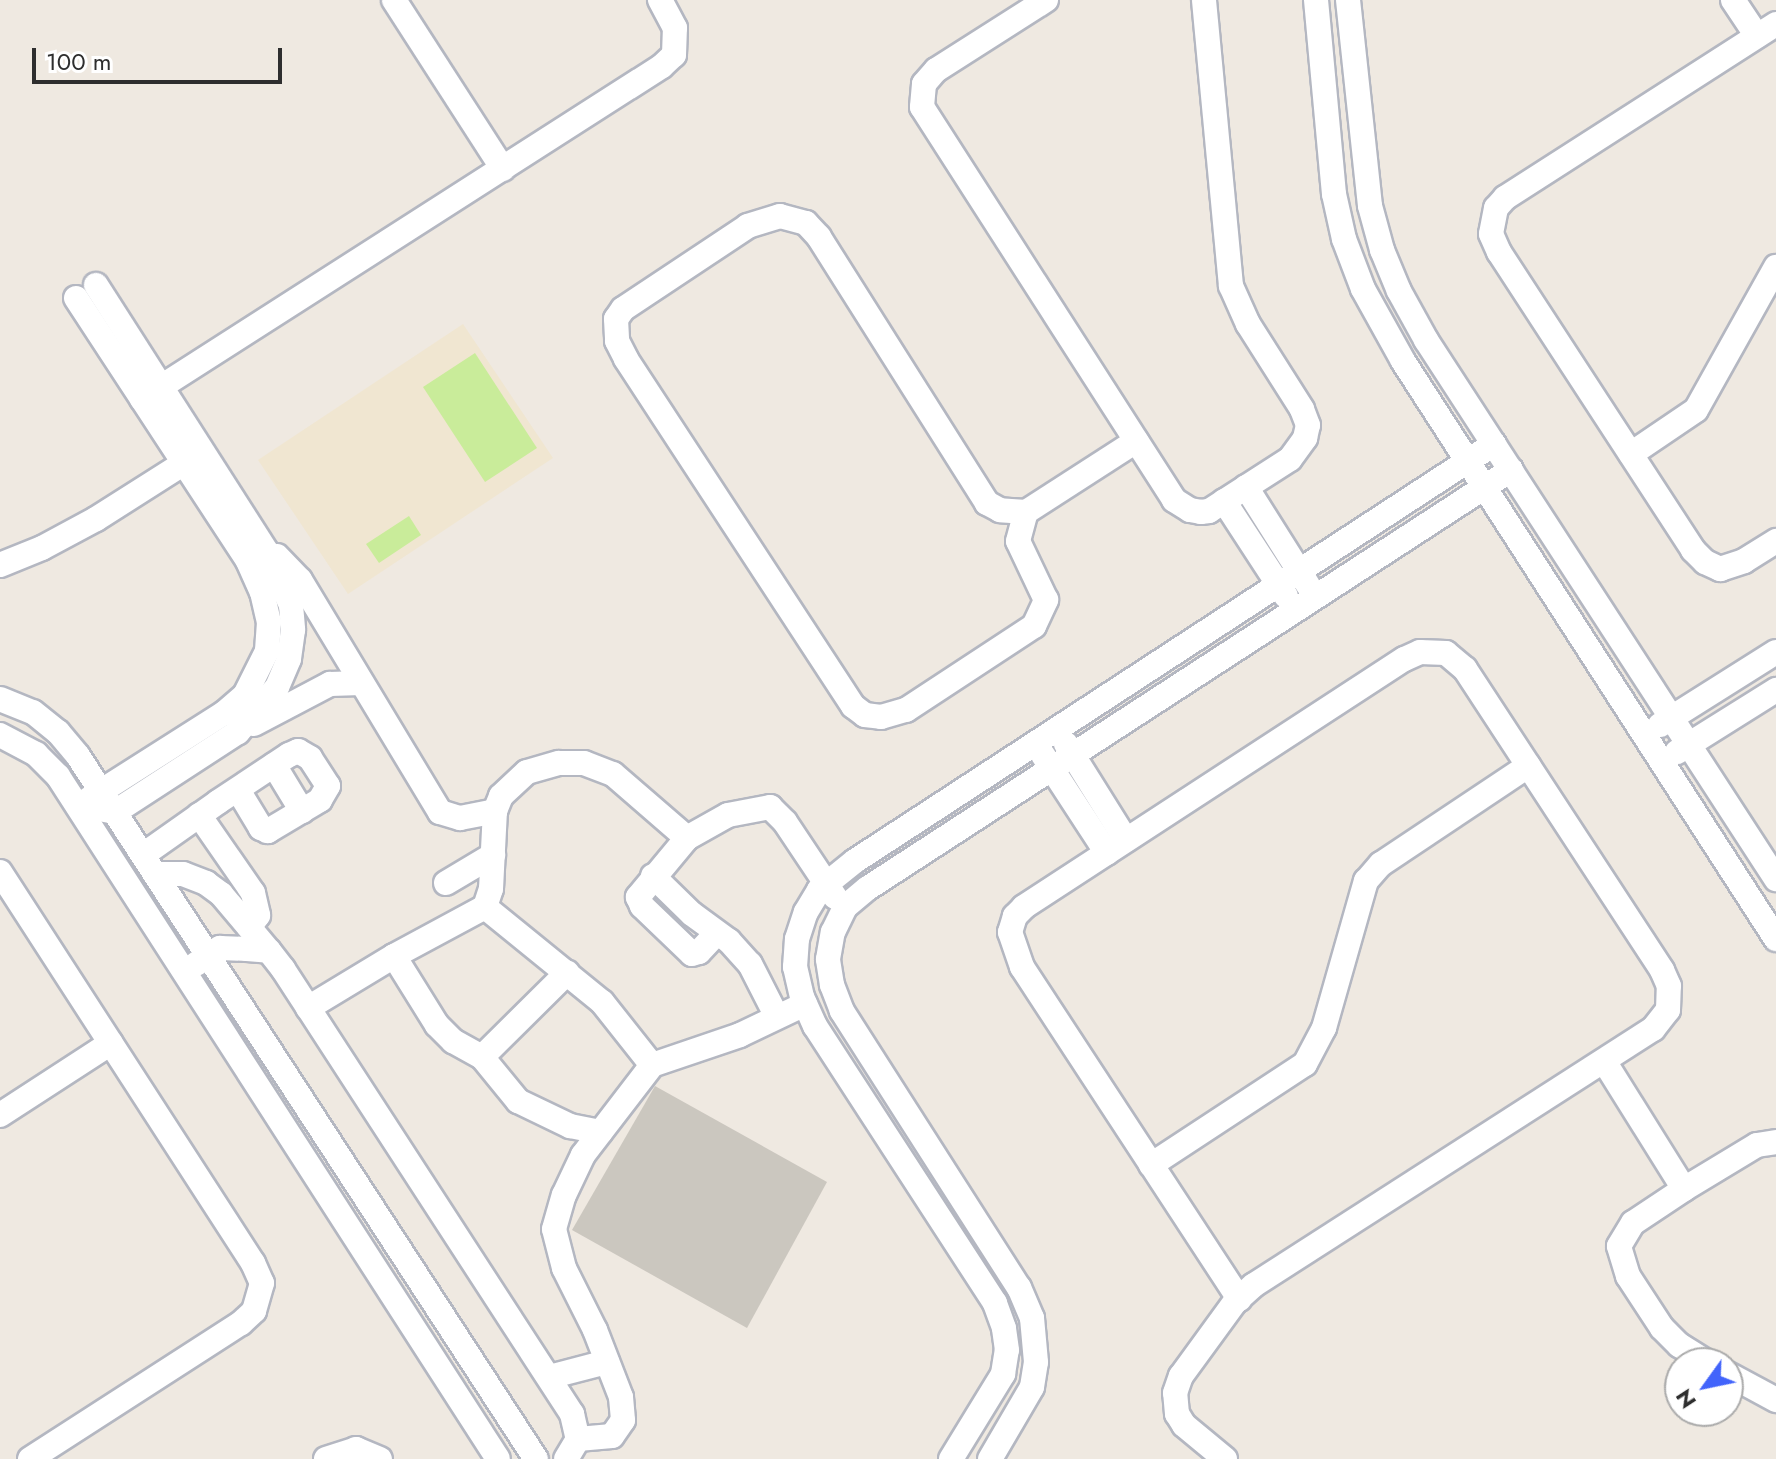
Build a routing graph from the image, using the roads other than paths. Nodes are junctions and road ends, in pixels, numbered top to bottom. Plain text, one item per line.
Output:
1 (394, 0) edge
2 (660, 0) edge
3 (1046, 0) edge
4 (1204, 0) edge
5 (1316, 0) edge
6 (1348, 0) edge
7 (1733, 0) edge
8 (1766, 30) edge
9 (503, 169) junction
10 (1776, 267) edge
11 (86, 291) dead end
12 (152, 393) junction
13 (1136, 441) junction
14 (1494, 444) junction
15 (1631, 454) junction
16 (193, 457) junction
17 (1468, 461) junction
18 (1511, 470) junction
19 (1246, 487) junction
20 (1484, 487) junction
21 (1224, 501) junction
22 (1026, 512) junction
23 (1776, 541) edge
24 (260, 542) junction
25 (0, 565) edge
26 (1300, 571) junction
27 (1278, 585) junction
28 (1316, 597) junction
29 (1295, 610) junction
30 (1776, 652) edge
31 (361, 683) junction
32 (1776, 690) edge
33 (0, 699) edge
34 (1671, 718) junction
35 (1057, 729) junction
36 (238, 732) junction
37 (0, 735) edge
38 (1644, 735) junction
39 (1035, 743) junction
40 (1689, 744) junction
41 (1073, 755) junction
42 (1661, 762) junction
43 (274, 765) junction
44 (1528, 766) junction
45 (1052, 769) junction
46 (238, 790) junction
47 (101, 791) junction
48 (77, 806) junction
49 (302, 811) junction
50 (495, 811) junction
51 (115, 812) junction
52 (199, 815) junction
53 (687, 838) junction
54 (1116, 846) junction
55 (493, 855) junction
56 (149, 864) junction
57 (0, 872) edge
58 (1776, 879) edge
59 (446, 883) dead end
60 (827, 883) junction
61 (485, 907) junction
62 (843, 911) junction
63 (250, 927) junction
64 (1776, 939) edge
65 (269, 951) junction
66 (209, 955) junction
67 (394, 956) junction
68 (184, 972) junction
69 (567, 973) junction
70 (805, 1004) junction
71 (308, 1008) junction
72 (777, 1017) junction
73 (111, 1043) junction
74 (482, 1057) junction
75 (1604, 1061) junction
76 (652, 1065) junction
77 (0, 1115) edge
78 (600, 1132) junction
79 (1776, 1142) edge
80 (1151, 1165) junction
81 (1684, 1189) junction
82 (980, 1228) junction
83 (954, 1240) junction
84 (1239, 1299) junction
85 (1682, 1347) edge
86 (607, 1362) junction
87 (549, 1377) junction
88 (1744, 1383) edge
89 (1776, 1400) edge
90 (572, 1449) edge
91 (30, 1459) edge
92 (326, 1459) edge
93 (380, 1459) edge
94 (498, 1459) edge
95 (536, 1459) edge
96 (951, 1459) edge
97 (990, 1459) edge
98 (1225, 1459) edge

1 - 9 street
2 - 9 street
3 - 13 street
4 - 19 street
5 - 17 street
6 - 14 street
7 - 8 street
8 - 15 street
9 - 12 street
10 - 15 street
11 - 12 street
12 - 16 street
13 - 21 street
13 - 22 street
14 - 17 street
14 - 18 street
15 - 23 street
16 - 24 street
16 - 25 street
16 - 47 street
17 - 20 street
17 - 26 street
18 - 20 street
18 - 34 street
19 - 21 street
19 - 26 street
20 - 28 street
20 - 38 street
21 - 27 street
22 - 22 street
24 - 31 street
24 - 36 street
26 - 27 street
26 - 28 street
27 - 29 street
27 - 35 street
28 - 29 street
29 - 41 street
30 - 34 street
31 - 36 street
31 - 50 street
32 - 40 street
33 - 47 street
34 - 38 street
34 - 40 street
35 - 39 street
35 - 41 street
36 - 51 street
37 - 48 street
38 - 42 street
39 - 45 street
39 - 60 street
40 - 42 street
40 - 58 street
41 - 45 street
41 - 54 street
42 - 64 street
43 - 46 street
43 - 49 street
43 - 49 street
44 - 54 street
44 - 75 street
44 - 80 street
45 - 54 street
45 - 62 street
46 - 49 street
46 - 52 street
47 - 48 street
47 - 51 street
48 - 51 street
48 - 68 street
50 - 53 street
50 - 55 street
51 - 56 street
52 - 56 street
52 - 63 street
53 - 60 street
53 - 72 street
54 - 80 street
55 - 59 street
55 - 61 street
56 - 63 street
56 - 66 street
57 - 73 street
60 - 62 street
60 - 70 street
61 - 67 street
61 - 69 street
62 - 82 street
63 - 65 street
65 - 66 street
65 - 71 street
66 - 68 street
66 - 95 street
67 - 71 street
67 - 74 street
68 - 94 street
69 - 74 street
69 - 76 street
70 - 72 street
70 - 83 street
71 - 87 street
72 - 76 street
73 - 77 street
73 - 91 street
74 - 78 street
75 - 81 street
75 - 84 street
76 - 78 street
78 - 86 street
79 - 81 street
80 - 84 street
81 - 85 street
82 - 83 street
82 - 97 street
83 - 96 street
84 - 98 street
86 - 87 street
86 - 90 street
87 - 90 street
88 - 89 street
92 - 93 street

